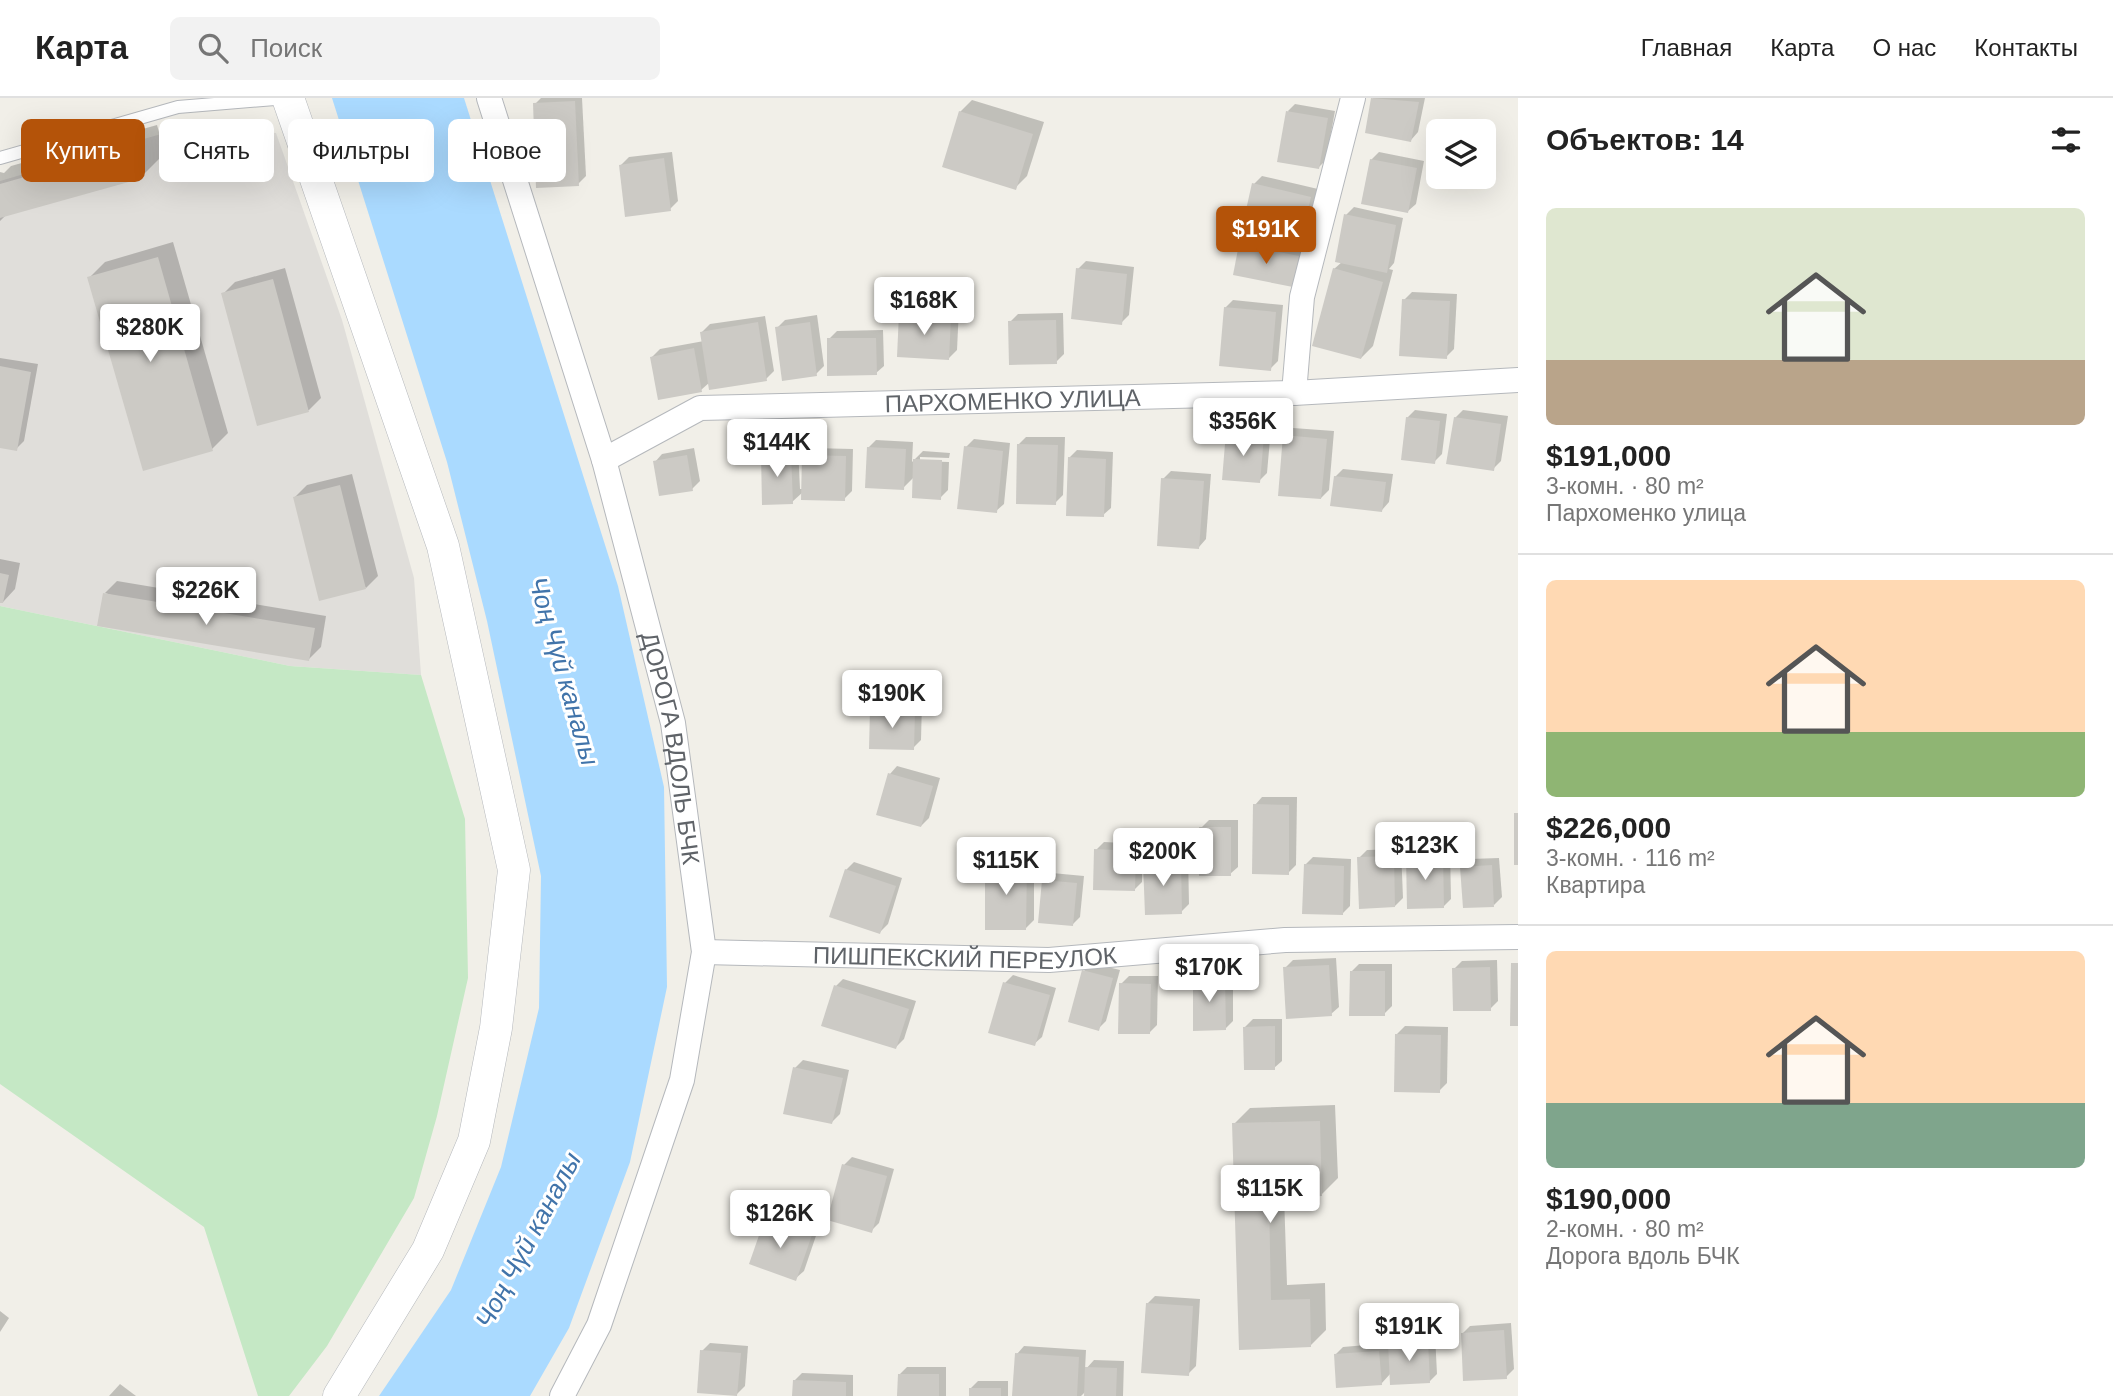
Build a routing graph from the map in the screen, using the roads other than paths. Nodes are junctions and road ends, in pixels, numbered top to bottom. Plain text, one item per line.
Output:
1 (288, 98) edge
2 (489, 98) edge
3 (1353, 98) edge
4 (0, 158) edge
5 (1518, 380) edge
6 (1294, 393) junction
7 (604, 460) junction
8 (1518, 937) edge
9 (704, 953) junction
10 (339, 1396) edge
11 (562, 1396) edge

1 - 4 lane
1 - 10 street
2 - 7 street, ДОРОГА ВДОЛЬ БЧК
3 - 6 street
5 - 6 street, ПАРХОМЕНКО УЛИЦА
6 - 7 street, ПАРХОМЕНКО УЛИЦА
7 - 9 street, ДОРОГА ВДОЛЬ БЧК
8 - 9 street, ПИШПЕКСКИЙ ПЕРЕУЛОК
9 - 11 street, ДОРОГА ВДОЛЬ БЧК

